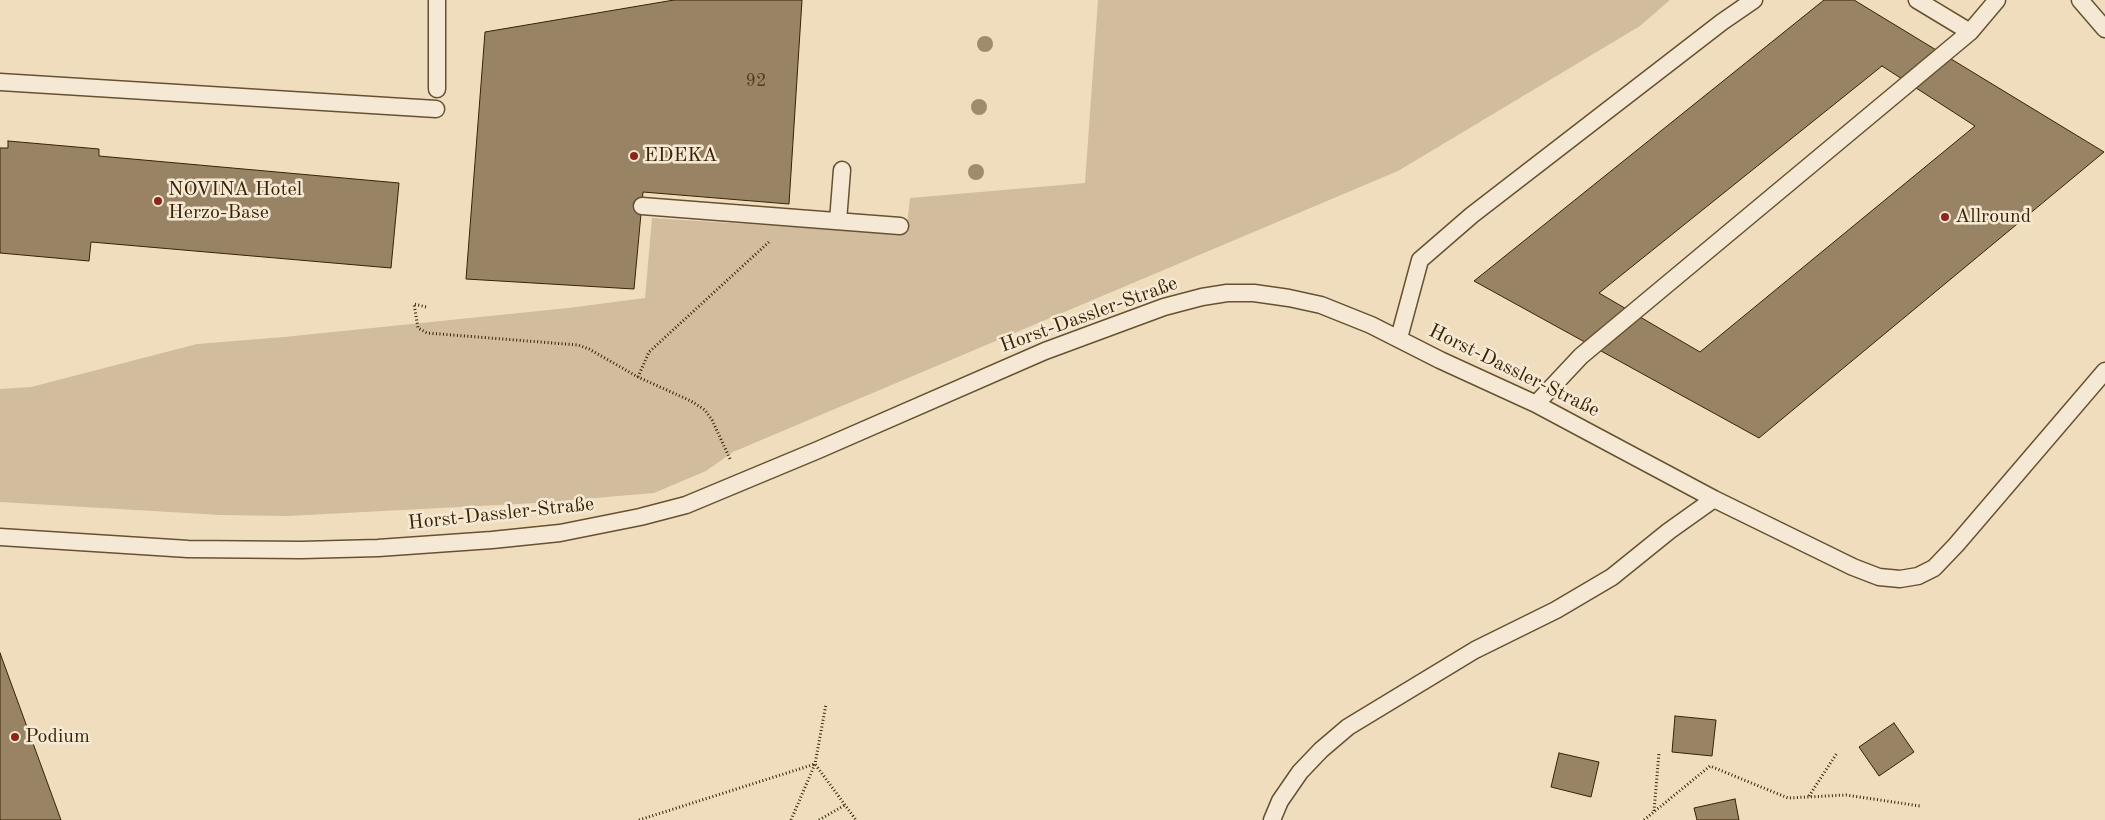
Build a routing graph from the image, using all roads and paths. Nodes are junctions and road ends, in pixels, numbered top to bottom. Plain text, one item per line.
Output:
1 (437, 0) edge
2 (1754, 0) edge
3 (1917, 0) edge
4 (1997, 0) edge
5 (2080, 0) edge
6 (2105, 29) edge
7 (1970, 32) junction
8 (0, 82) edge
9 (437, 89) dead end
10 (436, 109) dead end
11 (842, 170) dead end
12 (642, 206) dead end
13 (838, 221) junction
14 (900, 226) dead end
15 (770, 240) dead end
16 (426, 306) dead end
17 (1399, 338) junction
18 (2105, 371) edge
19 (638, 377) junction
20 (1536, 404) junction
21 (740, 482) junction
22 (1714, 499) junction
23 (0, 538) edge
24 (826, 704) dead end
25 (1659, 753) dead end
26 (1837, 753) dead end
27 (815, 764) junction
28 (1809, 796) junction
29 (845, 805) junction
30 (1920, 806) dead end
31 (1654, 812) junction
32 (638, 820) edge
33 (791, 820) edge
34 (820, 820) edge
35 (856, 820) edge
36 (1272, 820) edge
37 (1644, 820) edge

1 - 9 lane
2 - 17 lane
3 - 7 lane
4 - 7 lane
5 - 6 lane
7 - 20 lane
8 - 10 lane
11 - 13 lane
12 - 13 lane
13 - 14 lane
15 - 19 path
16 - 19 path
17 - 20 lane, Horst-Dassler-Straße
17 - 21 lane, Horst-Dassler-Straße
18 - 22 lane, Horst-Dassler-Straße
19 - 21 path
20 - 22 lane, Horst-Dassler-Straße
21 - 23 lane, Horst-Dassler-Straße
22 - 36 lane
24 - 27 path
25 - 31 path
26 - 28 path
27 - 29 path
27 - 32 path
27 - 33 path
28 - 30 path
28 - 31 path
29 - 34 path
29 - 35 path
31 - 37 path

